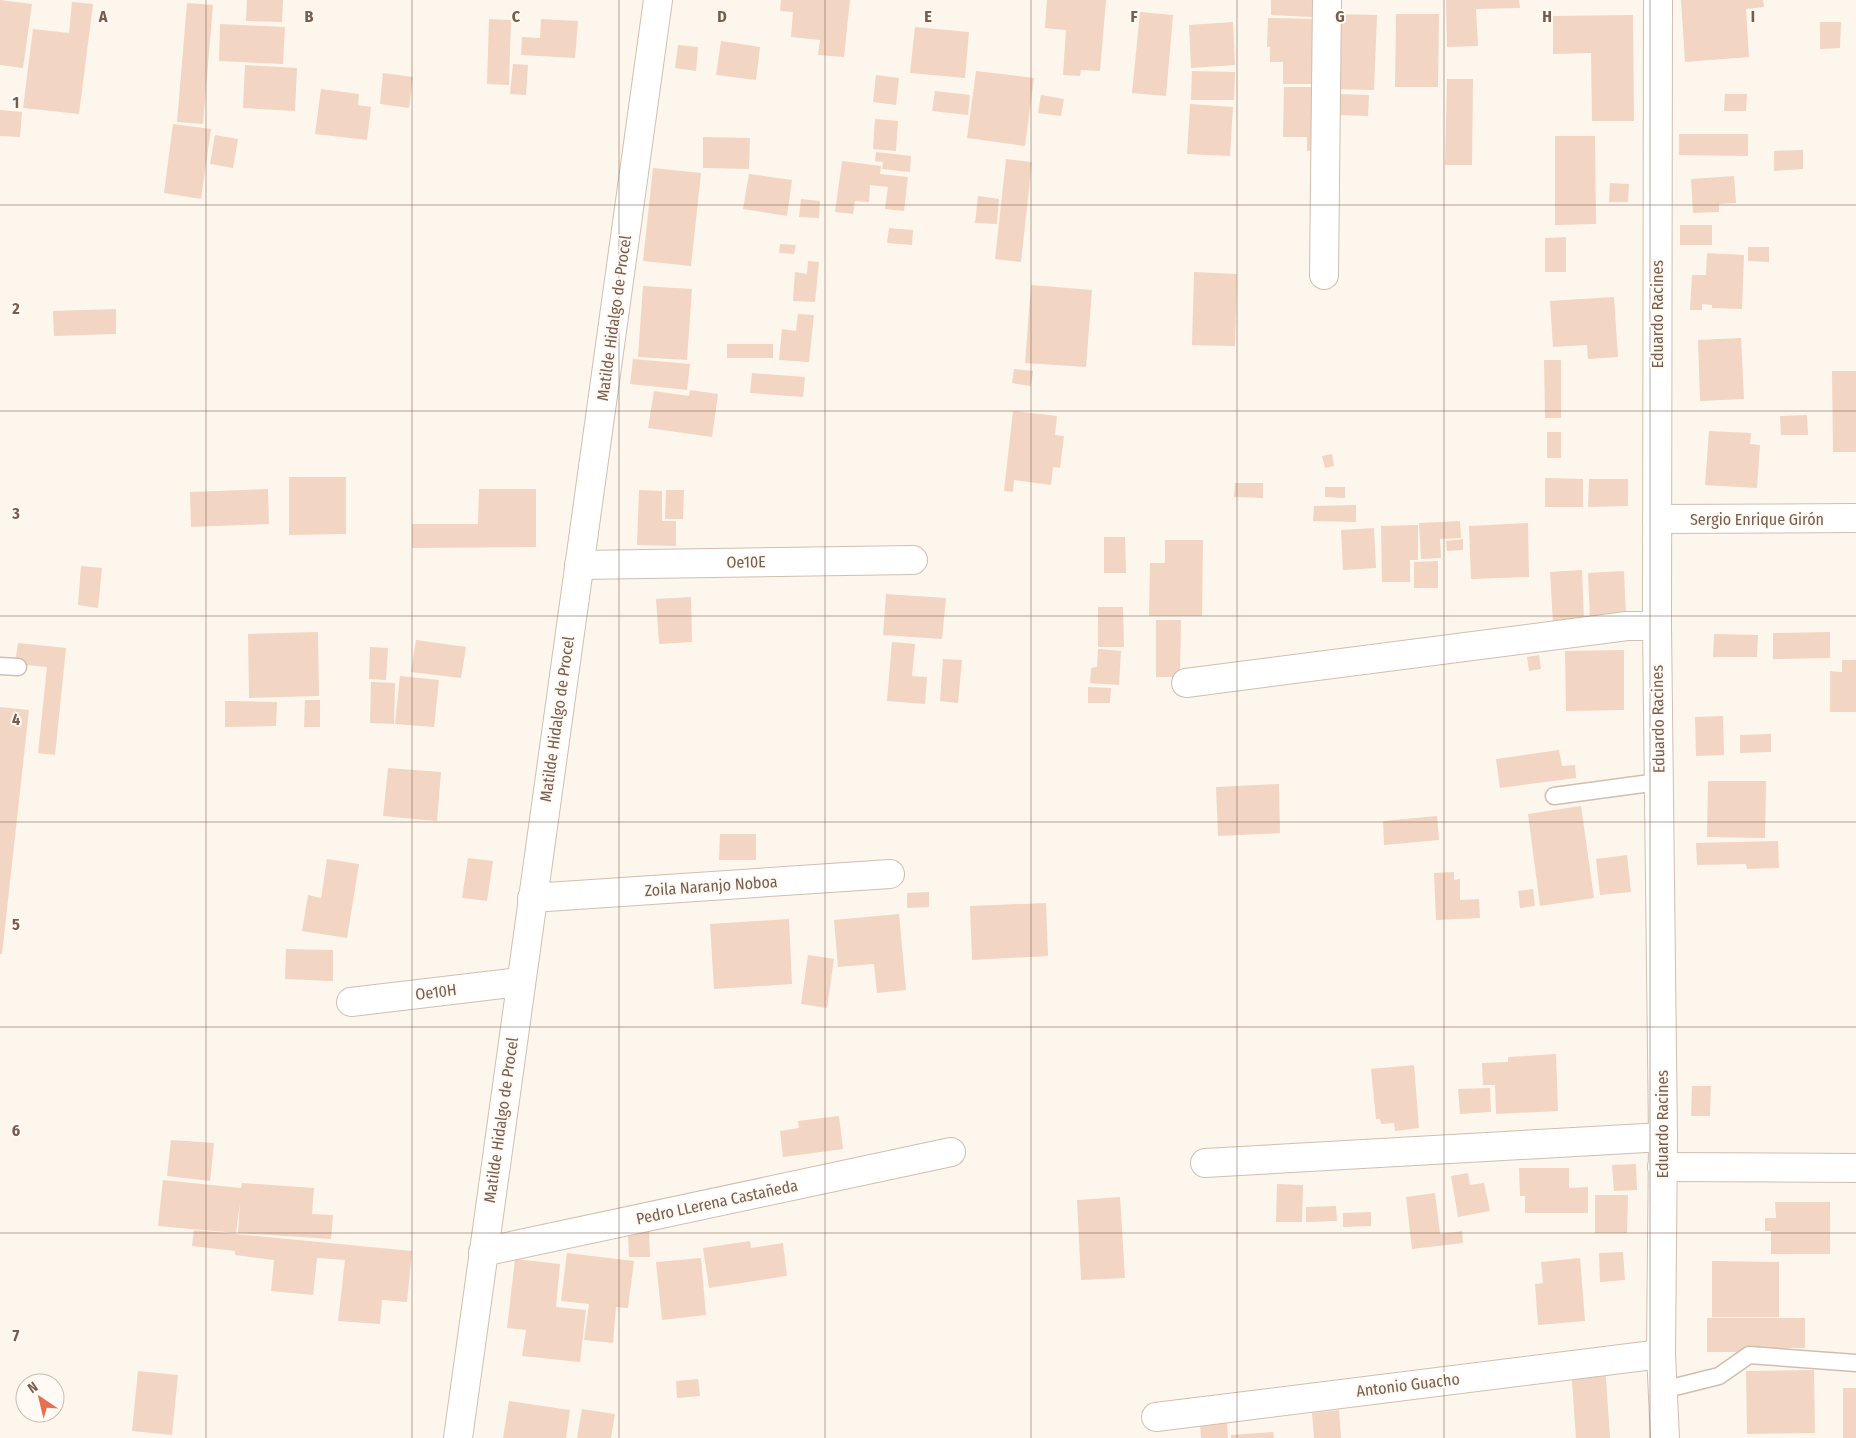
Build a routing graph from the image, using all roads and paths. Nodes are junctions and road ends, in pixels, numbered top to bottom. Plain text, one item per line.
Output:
1 (658, 0) edge
2 (1328, 0) edge
3 (1658, 0) edge
4 (1324, 275) dead end
5 (1856, 518) edge
6 (1657, 520) junction
7 (913, 560) dead end
8 (579, 565) junction
9 (1657, 626) junction
10 (0, 666) edge
11 (18, 667) dead end
12 (1186, 683) dead end
13 (1658, 782) junction
14 (1554, 796) dead end
15 (890, 874) dead end
16 (532, 898) junction
17 (520, 982) junction
18 (351, 1002) dead end
19 (1662, 1137) junction
20 (951, 1152) dead end
21 (1205, 1163) dead end
22 (1662, 1166) junction
23 (1856, 1168) edge
24 (483, 1252) junction
25 (1661, 1354) junction
26 (1856, 1362) edge
27 (1663, 1390) junction
28 (1156, 1417) dead end
29 (458, 1438) edge
30 (1665, 1438) edge

1 - 8 street, Matilde Hidalgo de Procel
2 - 4 street
3 - 6 street, Eduardo Racines
5 - 6 street, Sergio Enrique Girón
6 - 9 street, Eduardo Racines
7 - 8 street, Oe10E
8 - 16 street, Matilde Hidalgo de Procel
9 - 12 street
9 - 13 street, Eduardo Racines
10 - 11 lane
13 - 14 lane
13 - 19 street, Eduardo Racines
15 - 16 street, Zoila Naranjo Noboa
16 - 17 street, Matilde Hidalgo de Procel
17 - 18 street, Oe10H
17 - 24 street, Matilde Hidalgo de Procel
19 - 21 street
19 - 22 street, Eduardo Racines
20 - 24 street, Pedro LLerena Castañeda
22 - 23 street
22 - 25 street, Eduardo Racines
24 - 29 street, Matilde Hidalgo de Procel
25 - 27 street, Eduardo Racines
25 - 28 street, Antonio Guacho
26 - 27 lane
27 - 30 street, Eduardo Racines

